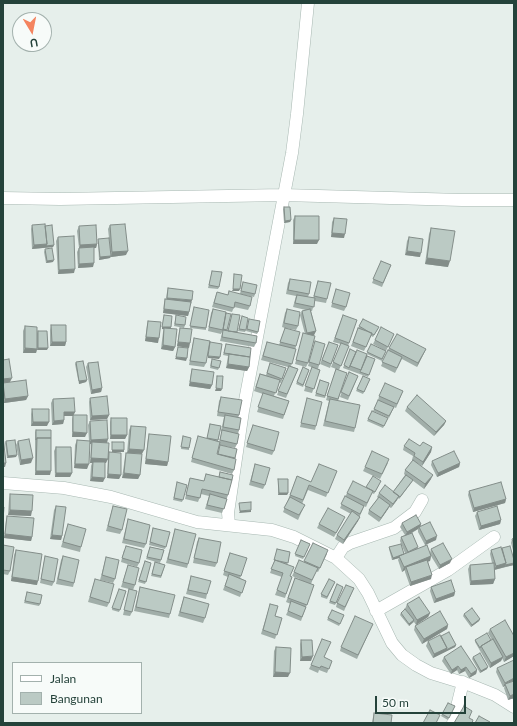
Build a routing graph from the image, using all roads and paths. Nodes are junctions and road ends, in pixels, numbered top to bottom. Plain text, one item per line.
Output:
1 (308, 3) edge
2 (283, 195) junction
3 (3, 198) edge
4 (514, 200) edge
5 (3, 483) edge
6 (422, 500) dead end
7 (229, 524) junction
8 (494, 537) dead end
9 (336, 558) junction
10 (376, 610) junction
11 (463, 682) junction
12 (514, 707) edge
13 (453, 723) edge

1 - 2 street
2 - 3 street
2 - 4 street
2 - 7 street
5 - 7 street
6 - 9 street
7 - 9 street
8 - 10 street
9 - 10 street
10 - 11 street
11 - 12 street
11 - 13 street

